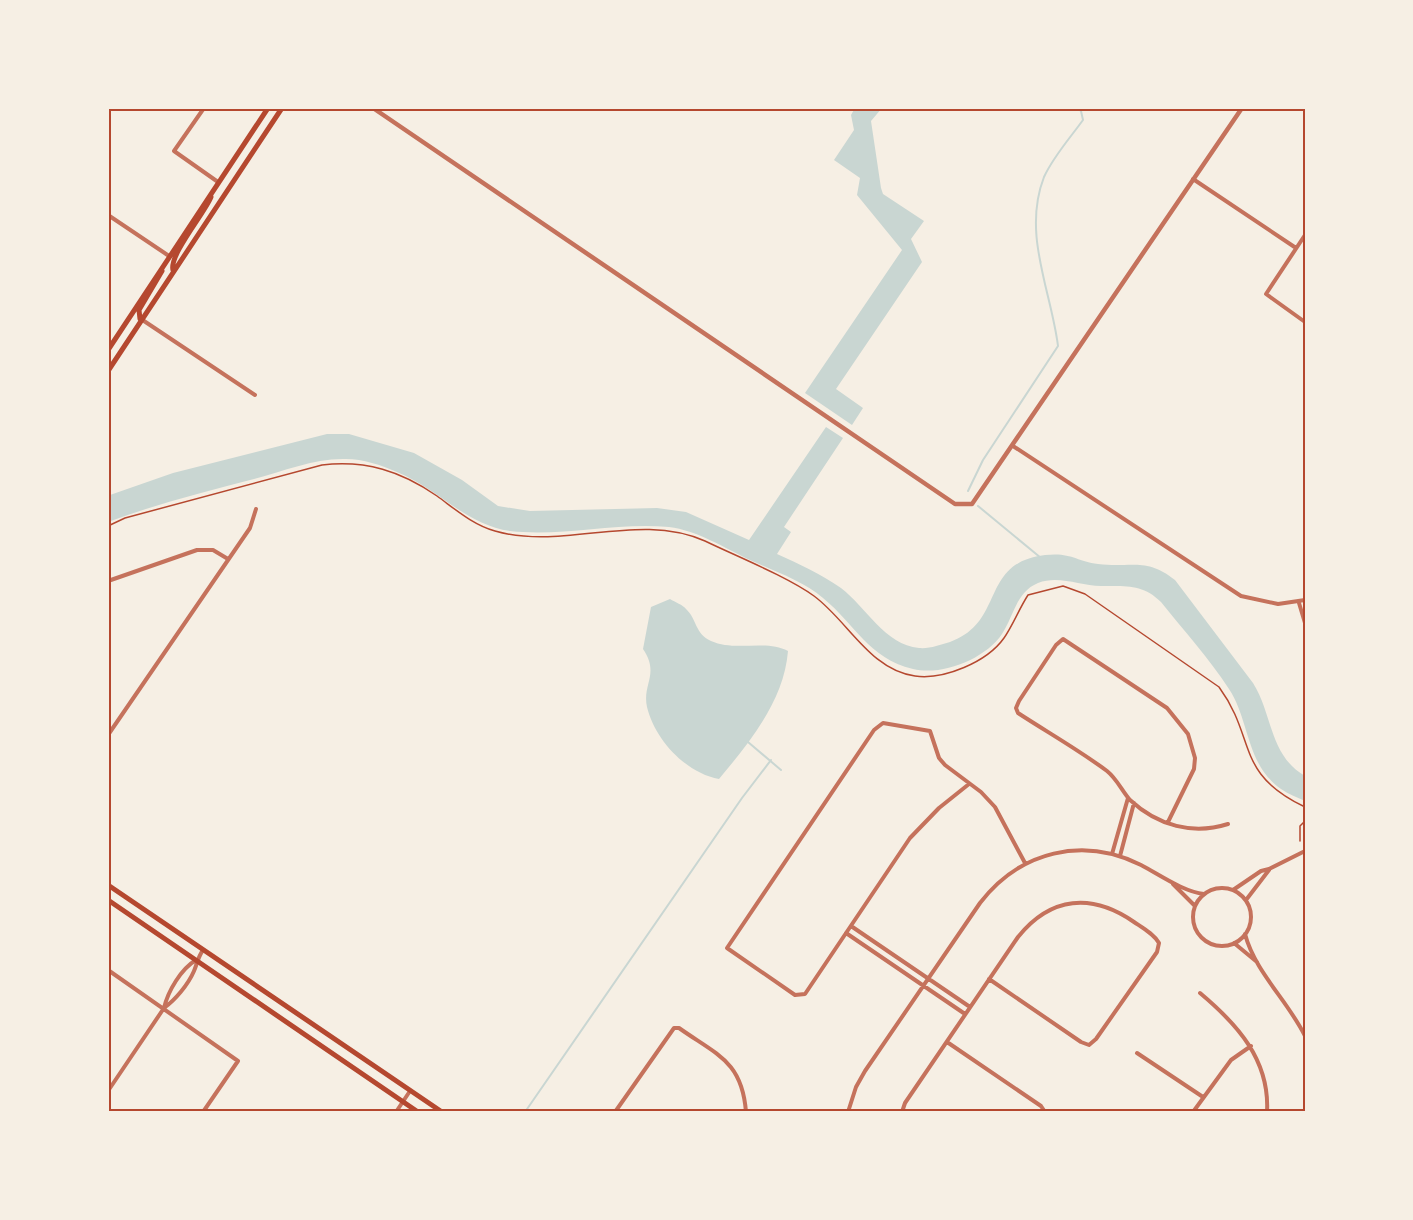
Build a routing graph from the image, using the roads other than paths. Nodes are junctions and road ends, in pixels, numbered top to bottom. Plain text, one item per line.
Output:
1 (204, 108) edge
2 (268, 108) edge
3 (282, 108) edge
4 (373, 108) edge
5 (1242, 108) edge
6 (1193, 179) junction
7 (218, 182) junction
8 (108, 215) edge
9 (1305, 235) edge
10 (1296, 248) junction
11 (168, 256) junction
12 (173, 270) junction
13 (141, 319) junction
14 (1305, 322) edge
15 (108, 350) edge
16 (108, 371) edge
17 (255, 395) dead end
18 (1013, 446) junction
19 (256, 509) dead end
20 (228, 559) junction
21 (108, 581) edge
22 (1305, 600) edge
23 (1299, 603) junction
24 (1305, 623) edge
25 (108, 735) edge
26 (969, 784) junction
27 (1128, 797) junction
28 (1134, 803) junction
29 (1168, 822) junction
30 (1228, 824) dead end
31 (1305, 851) edge
32 (1112, 854) junction
33 (1120, 856) junction
34 (1025, 863) junction
35 (1269, 870) junction
36 (1173, 883) junction
37 (108, 885) edge
38 (1233, 890) junction
39 (1204, 894) junction
40 (108, 900) edge
41 (1246, 900) junction
42 (1195, 907) junction
43 (851, 926) junction
44 (846, 933) junction
45 (1245, 934) junction
46 (1234, 943) junction
47 (203, 950) junction
48 (197, 960) junction
49 (1257, 962) junction
50 (108, 970) edge
51 (928, 979) junction
52 (989, 979) junction
53 (923, 986) junction
54 (1200, 993) dead end
55 (970, 1007) junction
56 (164, 1008) junction
57 (965, 1014) junction
58 (1305, 1036) edge
59 (946, 1042) junction
60 (1251, 1046) junction
61 (1137, 1053) dead end
62 (108, 1090) edge
63 (411, 1091) junction
64 (1203, 1097) junction
65 (403, 1102) junction
66 (203, 1112) edge
67 (396, 1112) edge
68 (418, 1112) edge
69 (442, 1112) edge
70 (615, 1112) edge
71 (746, 1112) edge
72 (848, 1112) edge
73 (902, 1112) edge
74 (1045, 1112) edge
75 (1193, 1112) edge
76 (1267, 1112) edge

1 - 7 street
2 - 7 main road
3 - 12 main road
4 - 18 street
5 - 6 street
6 - 10 street
6 - 18 street
7 - 11 main road
7 - 12 main road
8 - 11 street
9 - 10 street
10 - 14 street
11 - 13 main road
11 - 15 main road
12 - 13 main road
13 - 16 main road
13 - 17 street
18 - 23 street
19 - 20 street
20 - 21 street
20 - 25 street
22 - 23 street
23 - 24 street
26 - 34 street
26 - 43 street
26 - 44 street
27 - 28 street
27 - 29 street
27 - 32 street
28 - 29 street
28 - 33 street
29 - 30 street
31 - 35 street
32 - 33 street
32 - 34 street
33 - 36 street
34 - 51 street
35 - 38 street
35 - 41 street
36 - 39 street
36 - 42 street
37 - 47 main road
38 - 39 street
38 - 41 street
39 - 42 street
40 - 48 main road
41 - 45 street
42 - 46 street
43 - 44 street
43 - 51 street
44 - 53 street
45 - 46 street
45 - 49 street
46 - 49 street
47 - 48 street
47 - 63 main road
48 - 56 street
48 - 56 street
48 - 65 main road
49 - 58 street
50 - 56 street
51 - 53 street
51 - 55 street
52 - 52 street
52 - 55 street
53 - 57 street
53 - 72 street
54 - 60 street
55 - 57 street
56 - 62 street
56 - 66 street
57 - 59 street
59 - 73 street
59 - 74 street
60 - 64 street
60 - 76 street
61 - 64 street
63 - 65 street
63 - 69 main road
64 - 75 street
65 - 67 street
65 - 68 main road
70 - 71 street

